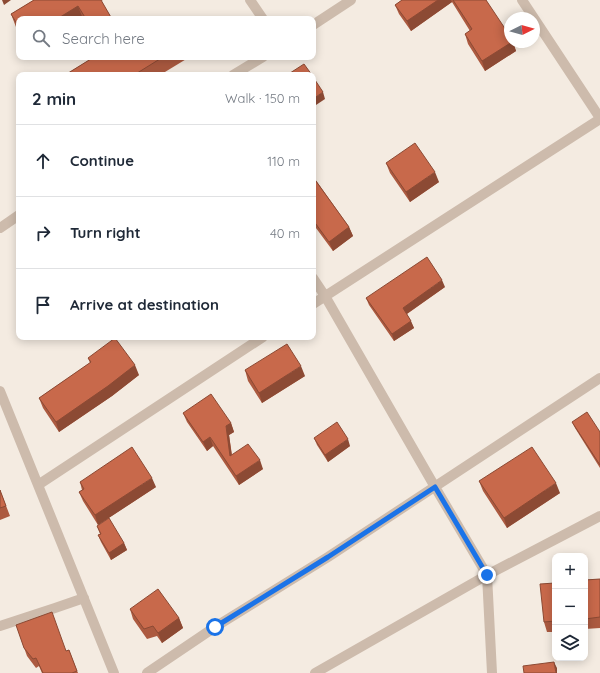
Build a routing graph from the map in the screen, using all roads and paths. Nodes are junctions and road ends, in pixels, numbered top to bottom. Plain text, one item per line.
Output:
1 (250, 0) edge
2 (351, 0) edge
3 (522, 0) edge
4 (261, 16) edge
5 (316, 23) edge
6 (257, 60) edge
7 (238, 72) edge
8 (596, 109) edge
9 (600, 119) edge
10 (16, 217) edge
11 (0, 228) edge
12 (316, 282) edge
13 (325, 296) junction
14 (316, 302) edge
15 (258, 340) edge
16 (600, 378) edge
17 (0, 391) edge
18 (38, 485) junction
19 (435, 487) junction
20 (600, 516) edge
21 (487, 575) junction
22 (84, 598) junction
23 (0, 626) edge
24 (114, 673) edge
25 (147, 673) edge
26 (315, 673) edge
27 (492, 673) edge

1 - 4 street
2 - 5 street
3 - 8 street
6 - 7 street
8 - 9 street
9 - 13 street
10 - 11 street
12 - 13 street
13 - 14 street
13 - 19 street
15 - 18 street
16 - 19 street
17 - 18 street
18 - 22 street
19 - 21 street
19 - 25 street
20 - 21 street
21 - 26 street
21 - 27 street
22 - 23 street
22 - 24 street

